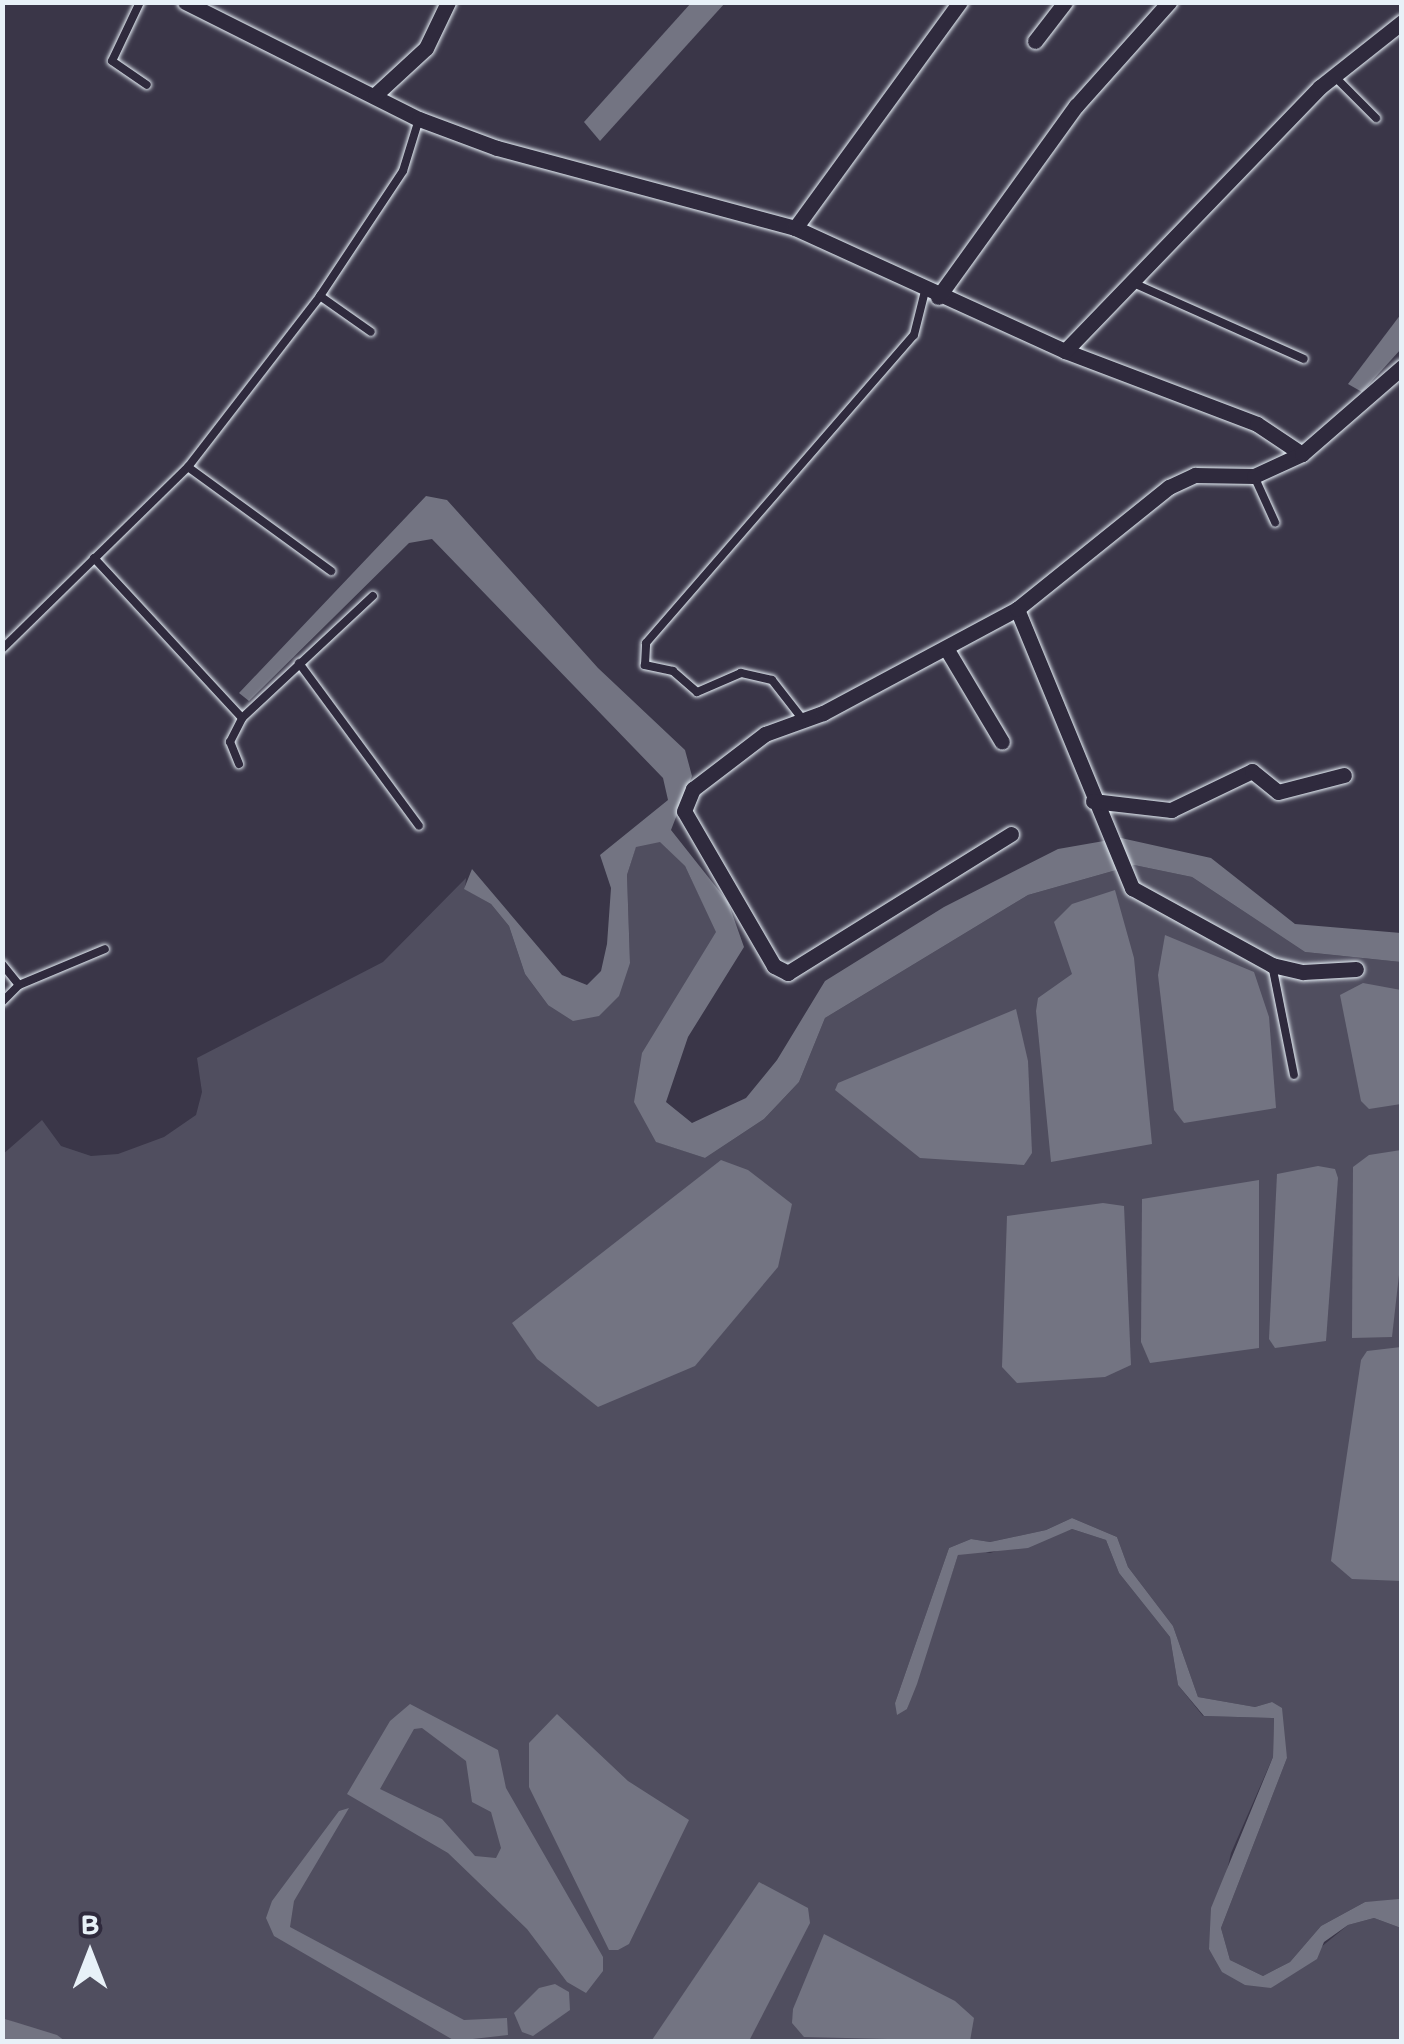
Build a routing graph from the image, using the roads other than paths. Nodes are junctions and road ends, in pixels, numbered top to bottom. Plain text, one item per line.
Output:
1 (140, 2) edge
2 (184, 2) edge
3 (448, 2) edge
4 (960, 2) edge
5 (1065, 2) edge
6 (1169, 2) edge
7 (1402, 22) edge
8 (1036, 41) dead end
9 (1333, 75) junction
10 (147, 84) dead end
11 (375, 95) junction
12 (1376, 118) dead end
13 (419, 119) junction
14 (794, 228) junction
15 (1131, 282) junction
16 (931, 294) junction
17 (320, 296) junction
18 (371, 332) dead end
19 (1065, 351) junction
20 (1304, 359) dead end
21 (1402, 367) edge
22 (1302, 454) junction
23 (188, 467) junction
24 (1254, 476) junction
25 (1275, 522) dead end
26 (94, 558) junction
27 (331, 571) dead end
28 (373, 596) dead end
29 (1017, 609) junction
30 (946, 648) junction
31 (2, 649) edge
32 (300, 663) junction
33 (242, 718) junction
34 (804, 721) junction
35 (1002, 742) dead end
36 (238, 764) dead end
37 (1344, 775) dead end
38 (1094, 801) junction
39 (419, 826) dead end
40 (1011, 834) dead end
41 (105, 949) dead end
42 (2, 964) edge
43 (1272, 964) junction
44 (1356, 969) dead end
45 (19, 985) junction
46 (2, 1002) edge
47 (1294, 1074) dead end

1 - 10 lane
2 - 11 street
3 - 11 street
4 - 14 street
5 - 8 street
6 - 16 street
7 - 9 street
9 - 12 lane
9 - 15 street
11 - 13 street
13 - 14 street
13 - 17 lane
14 - 16 street
15 - 19 street
15 - 20 lane
16 - 19 street
16 - 34 lane
17 - 18 lane
17 - 23 lane
19 - 22 street
21 - 22 street
22 - 24 street
23 - 26 lane
23 - 27 lane
24 - 25 lane
24 - 29 street
26 - 31 lane
26 - 33 lane
28 - 32 lane
29 - 30 street
29 - 38 street
30 - 34 street
30 - 35 street
32 - 33 lane
32 - 39 lane
33 - 36 lane
34 - 40 street
37 - 38 street
38 - 43 street
41 - 45 lane
42 - 45 lane
43 - 44 street
43 - 47 lane
45 - 46 lane

